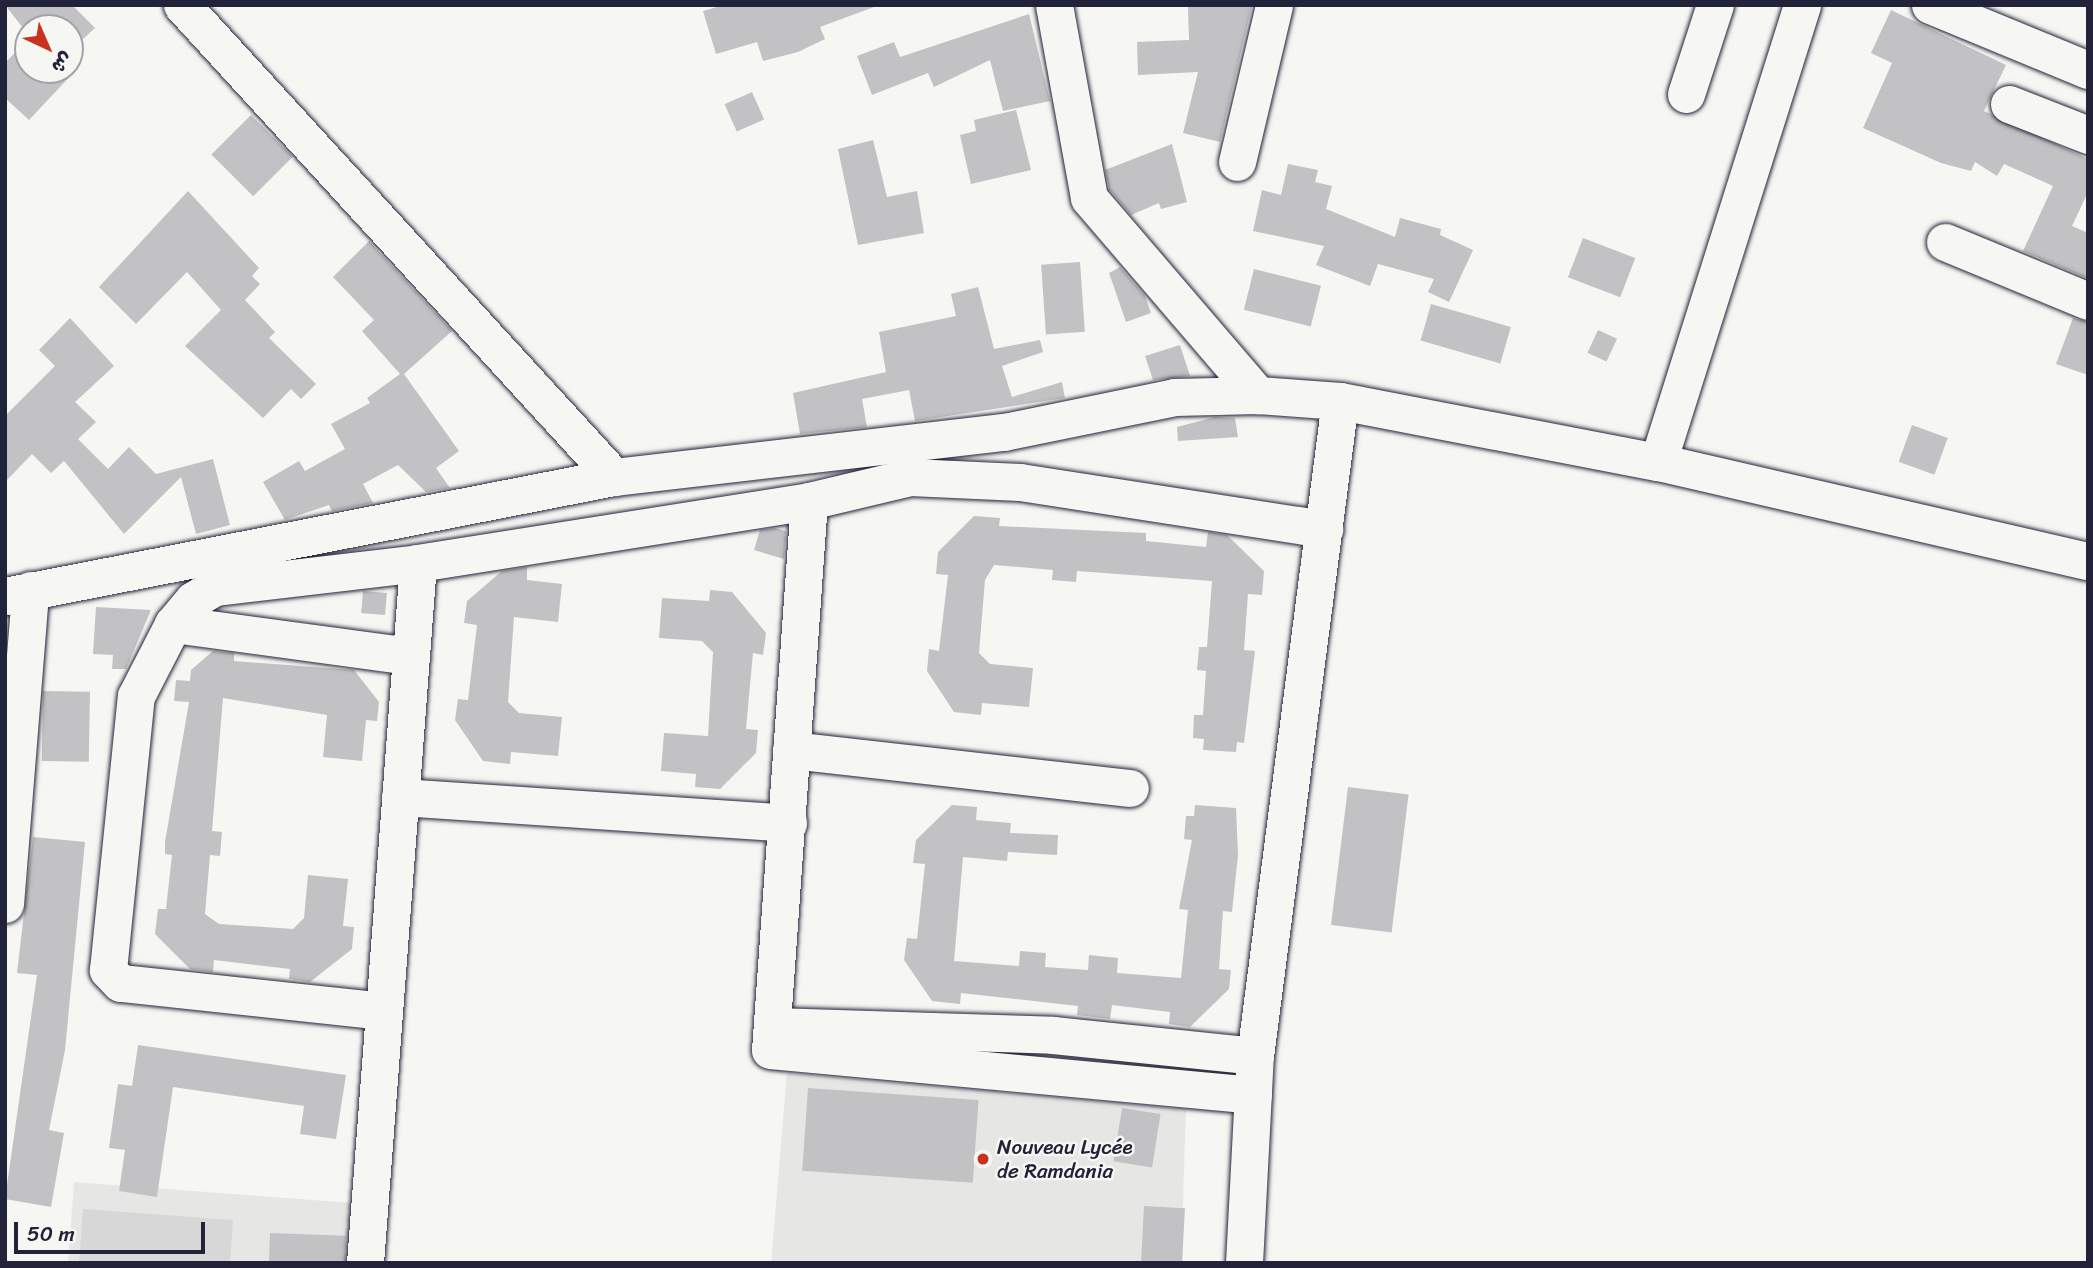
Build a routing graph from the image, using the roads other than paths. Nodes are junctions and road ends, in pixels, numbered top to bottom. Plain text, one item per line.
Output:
1 (182, 5) edge
2 (1055, 5) edge
3 (1274, 5) edge
4 (1715, 5) edge
5 (1802, 5) edge
6 (1930, 5) edge
7 (2088, 70) edge
8 (1686, 94) dead end
9 (2009, 104) dead end
10 (2088, 135) edge
11 (1237, 162) dead end
12 (1945, 242) dead end
13 (2088, 301) edge
14 (1258, 395) junction
15 (1340, 401) junction
16 (1657, 462) junction
17 (614, 477) junction
18 (809, 500) junction
19 (1324, 529) junction
20 (2088, 561) edge
21 (418, 564) junction
22 (18, 593) edge
23 (173, 624) junction
24 (411, 656) junction
25 (791, 750) junction
26 (1129, 788) dead end
27 (400, 797) junction
28 (788, 823) junction
29 (5, 904) edge
30 (384, 1011) junction
31 (773, 1026) junction
32 (1255, 1056) junction
33 (1253, 1095) junction
34 (365, 1263) edge
35 (1244, 1263) edge

1 - 17 street
2 - 14 street
3 - 11 street
4 - 8 street
5 - 16 street
6 - 7 street
9 - 10 street
12 - 13 street
14 - 15 street
14 - 17 street
15 - 16 street
15 - 19 street
16 - 20 street
17 - 22 street
18 - 19 street
18 - 21 street
18 - 25 street
19 - 32 street
21 - 23 street
21 - 24 street
22 - 29 street
23 - 24 street
23 - 30 street
24 - 27 street
25 - 26 street
25 - 28 street
27 - 28 street
27 - 30 street
28 - 31 street
30 - 34 street
31 - 32 street
31 - 33 street
32 - 33 street
33 - 35 street

